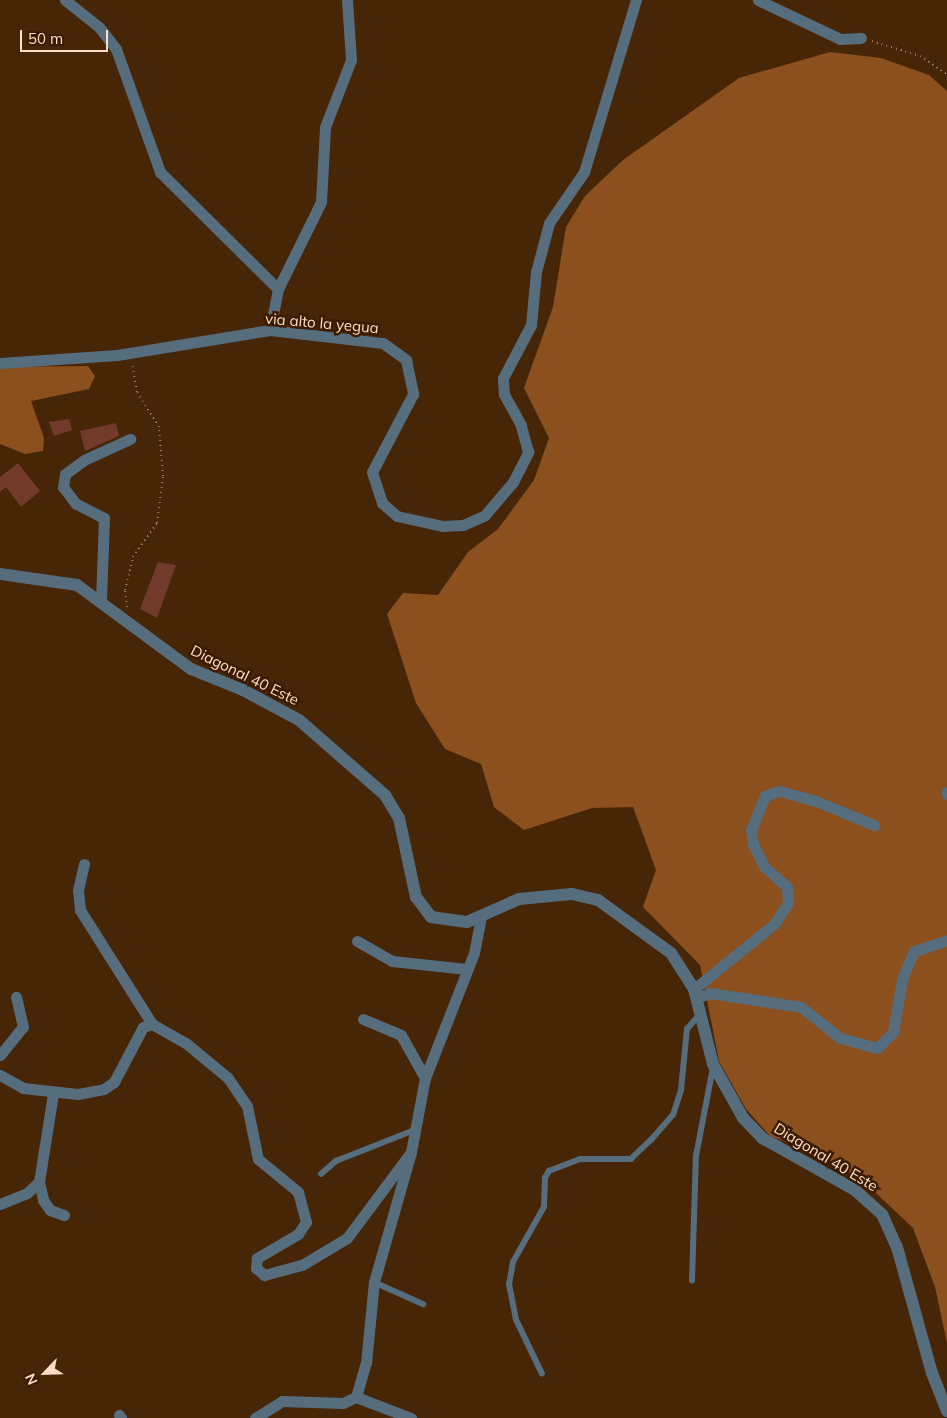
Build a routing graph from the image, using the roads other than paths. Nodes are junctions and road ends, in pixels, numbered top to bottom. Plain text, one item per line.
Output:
1 (65, 0) edge
2 (347, 0) edge
3 (636, 0) edge
4 (758, 0) edge
5 (861, 38) road end
6 (278, 289) junction
7 (270, 330) junction
8 (0, 363) edge
9 (130, 439) dead end
10 (0, 574) edge
11 (101, 600) junction
12 (874, 825) dead end
13 (84, 864) dead end
14 (481, 917) junction
15 (947, 940) edge
16 (357, 941) dead end
17 (467, 969) junction
18 (696, 993) junction
19 (16, 997) dead end
20 (702, 1013) junction
21 (363, 1019) dead end
22 (152, 1024) junction
23 (0, 1055) edge
24 (713, 1064) junction
25 (0, 1075) edge
26 (425, 1078) junction
27 (54, 1094) junction
28 (412, 1131) junction
29 (411, 1152) junction
30 (321, 1174) dead end
31 (38, 1182) junction
32 (0, 1204) edge
33 (64, 1215) dead end
34 (692, 1281) dead end
35 (374, 1282) junction
36 (423, 1304) dead end
37 (542, 1374) dead end
38 (356, 1397) junction
39 (947, 1411) edge
40 (255, 1418) edge
41 (411, 1418) edge

1 - 6 street
2 - 6 street
3 - 7 street, via alto la yegua
4 - 5 street
6 - 7 street
7 - 8 street, via alto la yegua
9 - 11 street
10 - 11 street, Diagonal 40 Este
11 - 14 street, Diagonal 40 Este
12 - 18 street
13 - 22 street
14 - 17 street
14 - 18 street, Diagonal 40 Este
15 - 18 street
16 - 17 street
17 - 26 street
18 - 20 street, Diagonal 40 Este
19 - 23 street
20 - 24 street, Diagonal 40 Este
20 - 37 lane
21 - 26 street
22 - 27 street
22 - 29 street
24 - 34 lane
24 - 39 street, Diagonal 40 Este
25 - 27 street
26 - 28 street
27 - 31 street
28 - 29 street
28 - 30 lane
29 - 35 street
31 - 32 street
31 - 33 street
35 - 36 lane
35 - 38 street
38 - 40 street
38 - 41 street

